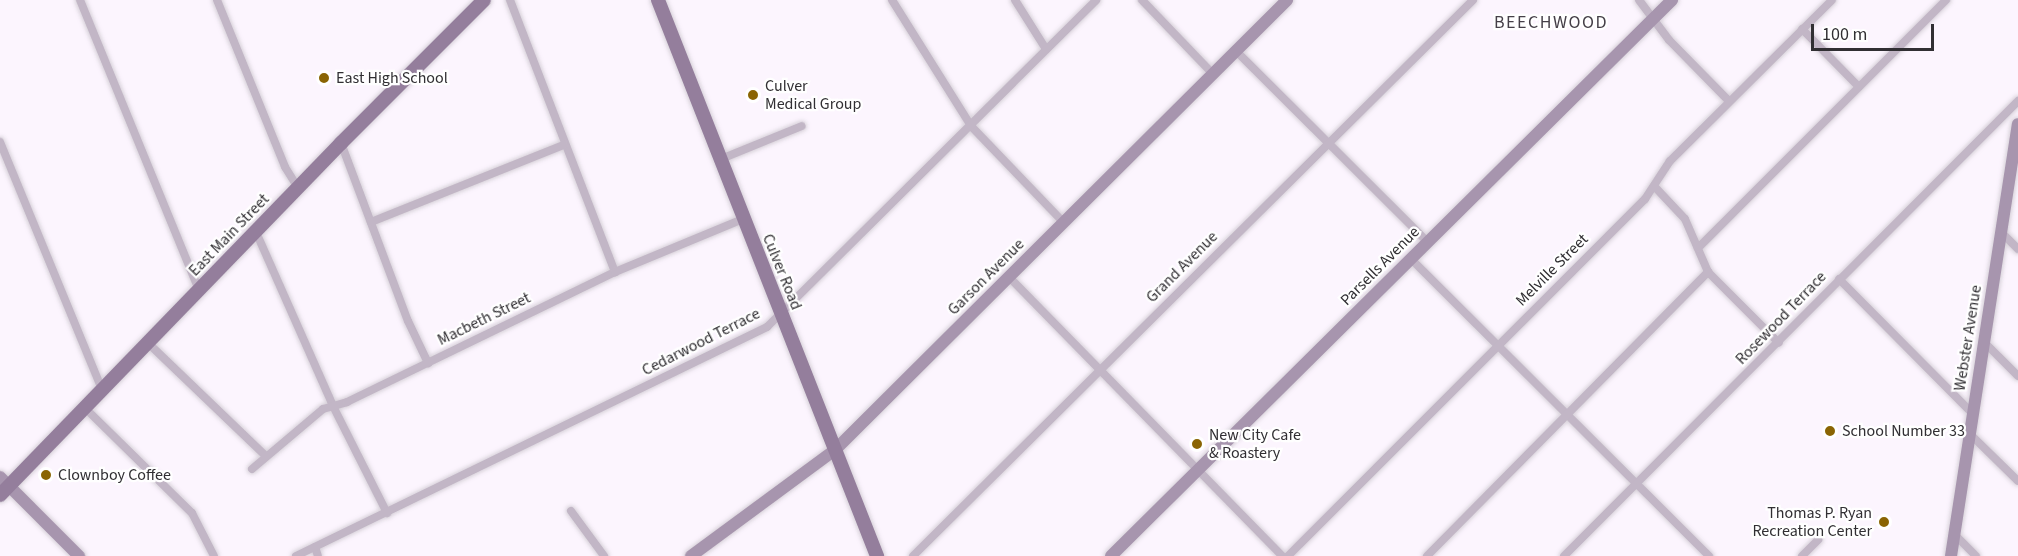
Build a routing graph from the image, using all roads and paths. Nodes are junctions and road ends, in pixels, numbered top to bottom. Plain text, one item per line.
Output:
1 (80, 0) edge
2 (217, 0) edge
3 (484, 0) edge
4 (510, 0) edge
5 (658, 0) edge
6 (892, 0) edge
7 (1015, 0) edge
8 (1096, 0) edge
9 (1142, 0) edge
10 (1287, 0) edge
11 (1473, 0) edge
12 (1639, 0) edge
13 (1672, 0) edge
14 (1832, 0) edge
15 (1946, 0) edge
16 (1653, 20) junction
17 (1802, 29) junction
18 (1046, 49) junction
19 (1236, 51) junction
20 (1213, 74) junction
21 (1859, 87) junction
22 (1729, 100) junction
23 (2018, 101) edge
24 (2018, 124) edge
25 (802, 126) dead end
26 (970, 126) junction
27 (0, 141) edge
28 (341, 143) junction
29 (1329, 144) junction
30 (564, 145) junction
31 (721, 159) junction
32 (1654, 186) junction
33 (298, 188) junction
34 (743, 219) junction
35 (371, 222) junction
36 (1064, 223) junction
37 (256, 232) junction
38 (2001, 232) junction
39 (1428, 242) junction
40 (1698, 248) junction
41 (2018, 249) edge
42 (1411, 259) junction
43 (615, 272) junction
44 (1708, 272) junction
45 (1009, 277) junction
46 (1839, 279) junction
47 (199, 290) junction
48 (782, 315) junction
49 (1984, 342) junction
50 (148, 343) junction
51 (1779, 343) junction
52 (1498, 346) junction
53 (429, 363) junction
54 (1098, 371) junction
55 (2018, 376) edge
56 (102, 390) junction
57 (333, 406) junction
58 (85, 408) junction
59 (1973, 414) junction
60 (1567, 416) junction
61 (1970, 434) junction
62 (835, 450) junction
63 (266, 456) junction
64 (252, 469) dead end
65 (1197, 471) junction
66 (2018, 481) edge
67 (1637, 484) junction
68 (3, 486) edge
69 (571, 511) dead end
70 (387, 513) junction
71 (1954, 534) junction
72 (1818, 540) dead end
73 (315, 547) junction
74 (1568, 555) edge
75 (79, 556) edge
76 (214, 556) edge
77 (296, 556) edge
78 (318, 556) edge
79 (604, 556) edge
80 (691, 556) edge
81 (877, 556) edge
82 (913, 556) edge
83 (1111, 556) edge
84 (1282, 556) edge
85 (1288, 556) edge
86 (1427, 556) edge
87 (1709, 556) edge
88 (1802, 556) edge
89 (1951, 556) edge
90 (1976, 556) edge

1 - 47 street
2 - 33 street
3 - 28 main road, East Main Street
4 - 30 street
5 - 31 main road, Culver Road
6 - 26 street
7 - 18 street
8 - 18 street, Cedarwood Terrace
9 - 20 street
10 - 19 street, Garson Avenue
11 - 29 street, Grand Avenue
12 - 16 street
13 - 16 street, Parsells Avenue
14 - 17 street, Melville Street
15 - 21 street
16 - 22 street
16 - 39 street, Parsells Avenue
17 - 21 street
17 - 22 street, Melville Street
18 - 26 street, Cedarwood Terrace
19 - 20 street, Garson Avenue
19 - 29 street
20 - 36 street, Garson Avenue
21 - 40 street
22 - 32 street, Melville Street
23 - 46 street, Rosewood Terrace
24 - 38 street, Webster Avenue
25 - 31 street
26 - 36 street
26 - 48 street, Cedarwood Terrace
27 - 56 street
28 - 33 main road, East Main Street
28 - 35 street
29 - 39 street
29 - 54 street, Grand Avenue
30 - 35 street
30 - 43 street
31 - 34 main road, Culver Road
32 - 40 street
32 - 52 street, Melville Street
33 - 37 main road, East Main Street
34 - 43 street, Macbeth Street
34 - 48 main road, Culver Road
35 - 53 street
36 - 45 street, Garson Avenue
37 - 47 main road, East Main Street
37 - 57 street
38 - 41 street
38 - 49 street, Webster Avenue
39 - 42 street, Parsells Avenue
40 - 44 street
42 - 52 street
42 - 65 street, Parsells Avenue
43 - 53 street, Macbeth Street
44 - 51 street
44 - 60 street
45 - 54 street
45 - 62 street, Garson Avenue
46 - 51 street, Rosewood Terrace
46 - 59 street
47 - 50 main road, East Main Street
48 - 62 main road, Culver Road
48 - 70 street, Cedarwood Terrace
49 - 55 street
49 - 59 street, Webster Avenue
50 - 56 main road, East Main Street
50 - 63 street
51 - 67 street, Rosewood Terrace
52 - 60 street
52 - 85 street, Melville Street
53 - 57 street, Macbeth Street
54 - 65 street
54 - 82 street, Grand Avenue
56 - 58 main road, East Main Street
57 - 63 street, Macbeth Street
57 - 70 street
58 - 68 main road, East Main Street
58 - 76 street
59 - 61 street, Webster Avenue
60 - 67 street
60 - 86 street
61 - 66 street
61 - 71 street, Webster Avenue
62 - 80 street, Garson Avenue
62 - 81 main road, Culver Road
63 - 64 street, Macbeth Street
65 - 83 street, Parsells Avenue
65 - 84 street
67 - 74 street, Rosewood Terrace
67 - 87 street
68 - 75 street
69 - 79 street
70 - 73 street, Cedarwood Terrace
71 - 89 street, Webster Avenue
71 - 90 street
72 - 88 street
73 - 77 street, Cedarwood Terrace
73 - 78 street

